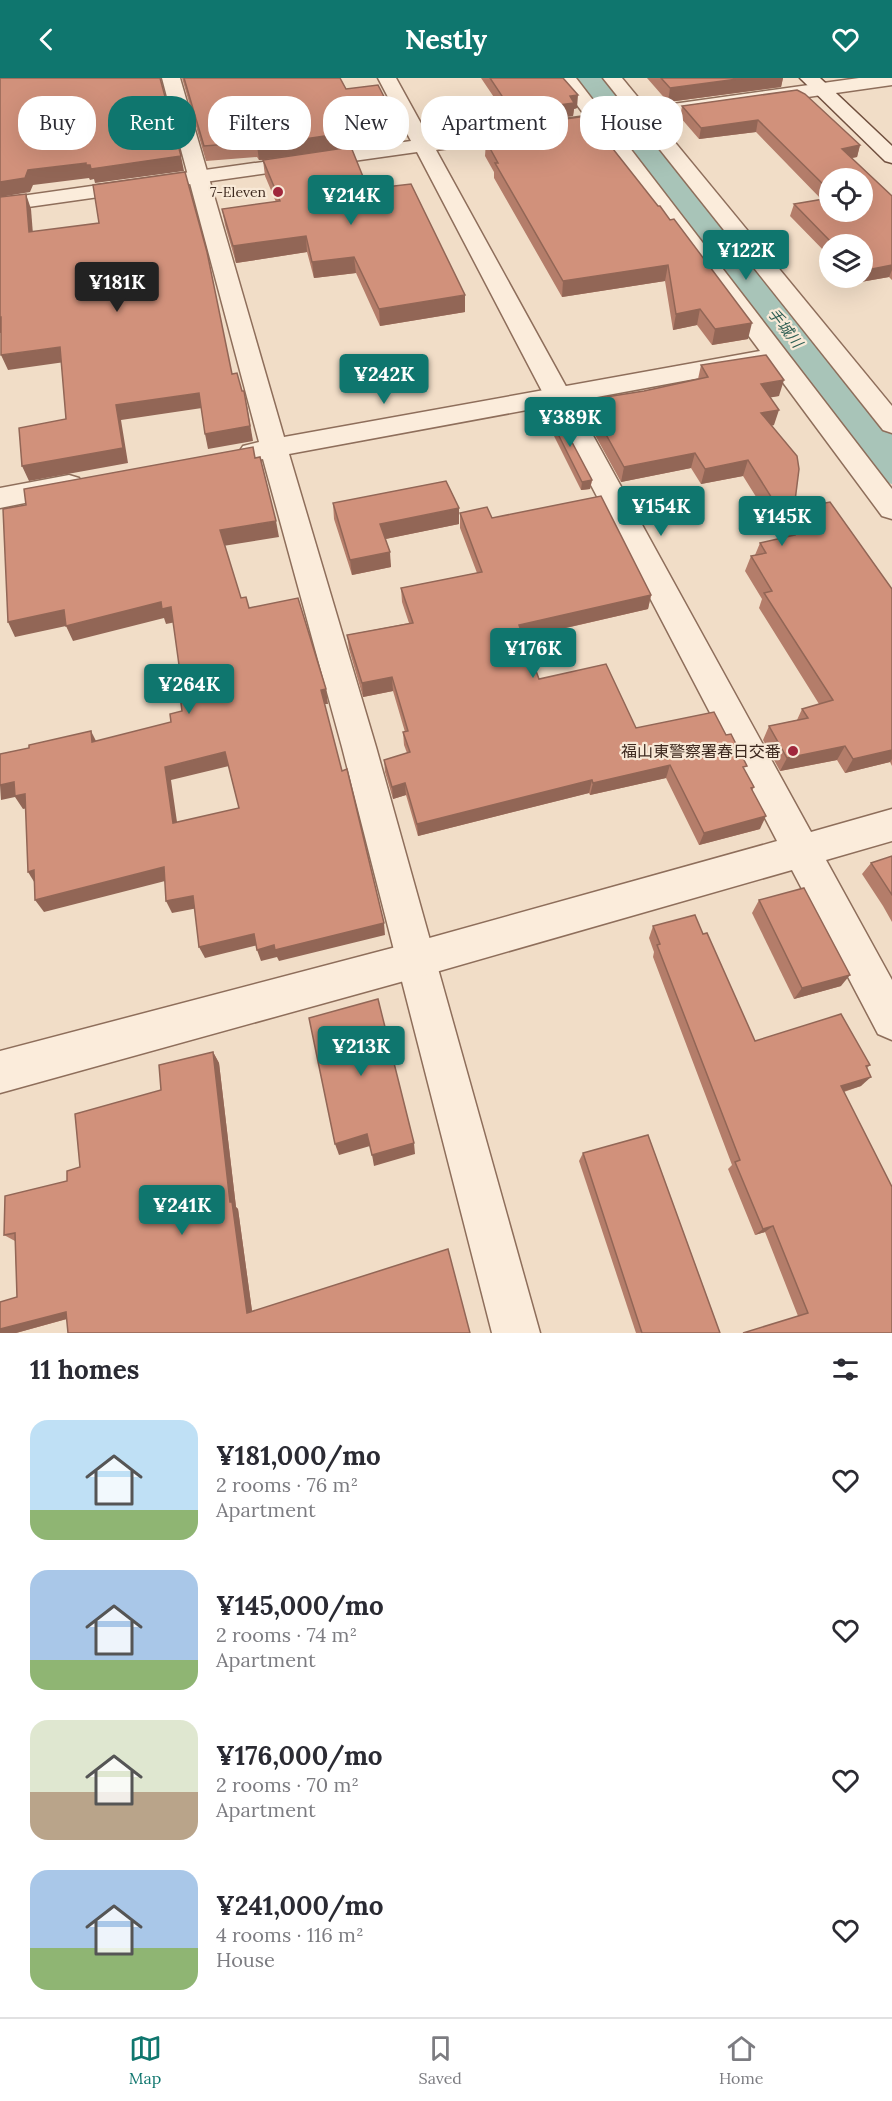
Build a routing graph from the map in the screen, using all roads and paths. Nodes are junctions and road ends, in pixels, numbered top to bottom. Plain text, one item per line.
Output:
1 (171, 78) edge
2 (387, 78) edge
3 (566, 78) edge
4 (612, 78) edge
5 (892, 79) edge
6 (815, 83) edge
7 (582, 96) edge
8 (624, 96) edge
9 (683, 108) edge
10 (421, 140) edge
11 (421, 145) edge
12 (427, 150) edge
13 (625, 150) edge
14 (666, 150) edge
15 (892, 156) edge
16 (197, 178) junction
17 (0, 205) edge
18 (776, 356) junction
19 (558, 395) junction
20 (892, 424) edge
21 (274, 448) junction
22 (228, 457) edge
23 (91, 481) edge
24 (0, 498) edge
25 (892, 509) edge
26 (892, 825) edge
27 (802, 849) junction
28 (415, 960) junction
29 (892, 1020) edge
30 (0, 1072) edge
31 (516, 1333) edge

1 - 16 street
2 - 10 street
3 - 7 street
4 - 8 street
5 - 6 street
6 - 9 street
6 - 15 street
11 - 16 street
12 - 19 street
13 - 18 street
14 - 20 street
16 - 17 street
16 - 21 street
18 - 19 street
18 - 25 street
19 - 21 street
19 - 27 street
21 - 22 street
21 - 28 street
23 - 24 street
26 - 27 street
27 - 28 street
27 - 29 street
28 - 30 street
28 - 31 street

